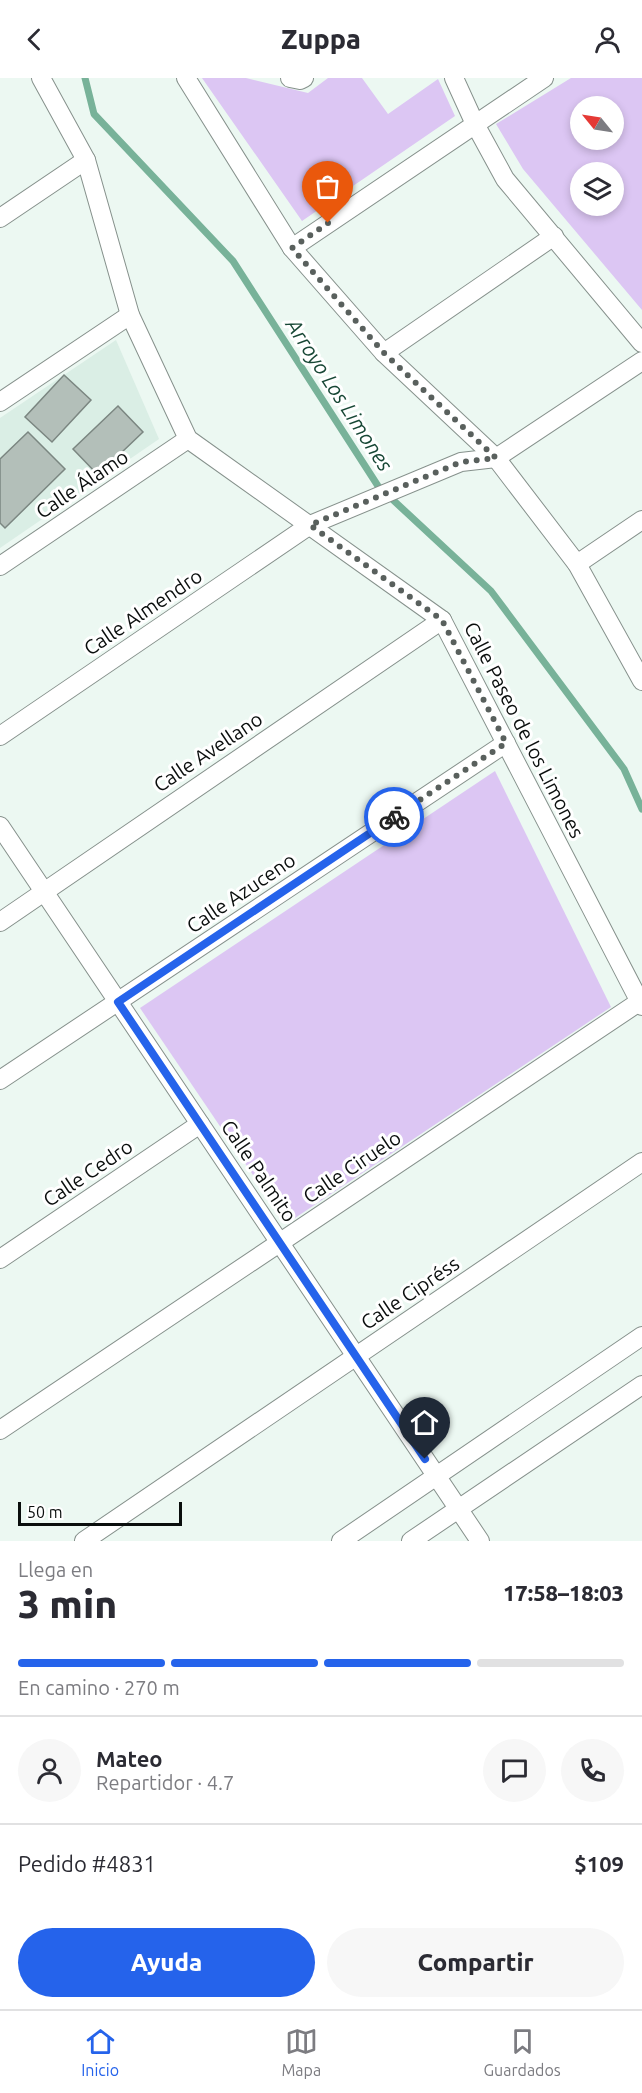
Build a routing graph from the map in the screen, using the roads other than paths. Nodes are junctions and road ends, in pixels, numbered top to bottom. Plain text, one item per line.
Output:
1 (42, 78) edge
2 (186, 78) edge
3 (291, 78) edge
4 (304, 78) edge
5 (454, 78) edge
6 (544, 78) edge
7 (475, 124) junction
8 (86, 160) junction
9 (0, 218) edge
10 (554, 236) junction
11 (292, 248) junction
12 (130, 315) junction
13 (642, 343) edge
14 (384, 353) junction
15 (642, 361) edge
16 (0, 402) edge
17 (188, 439) junction
18 (496, 458) junction
19 (642, 520) edge
20 (310, 525) junction
21 (577, 564) junction
22 (0, 566) edge
23 (442, 620) junction
24 (641, 677) edge
25 (0, 736) edge
26 (506, 743) junction
27 (0, 826) edge
28 (44, 892) junction
29 (0, 922) edge
30 (118, 1002) junction
31 (641, 1004) edge
32 (0, 1080) edge
33 (200, 1124) junction
34 (642, 1162) edge
35 (280, 1242) junction
36 (0, 1259) edge
37 (642, 1336) edge
38 (356, 1356) junction
39 (642, 1385) edge
40 (0, 1430) edge
41 (437, 1476) junction
42 (459, 1509) junction
43 (84, 1541) edge
44 (342, 1541) edge
45 (411, 1541) edge
46 (480, 1541) edge

1 - 8 street, Calle Paseo de los Limones
2 - 11 street
3 - 4 street
5 - 7 street
6 - 7 street
7 - 10 street
7 - 11 street
8 - 9 street
8 - 12 street, Calle Paseo de los Limones
10 - 13 street
10 - 14 street
11 - 14 street
12 - 16 street
12 - 17 street, Calle Paseo de los Limones
14 - 18 street
15 - 18 street
17 - 20 street, Calle Paseo de los Limones
17 - 22 street, Calle Álamo
18 - 20 street, Calle Almendro
18 - 21 street
19 - 21 street
20 - 23 street, Calle Paseo de los Limones
20 - 25 street, Calle Almendro
21 - 24 street
23 - 26 street, Calle Paseo de los Limones
23 - 28 street, Calle Avellano
26 - 30 street, Calle Azuceno
26 - 31 street, Calle Paseo de los Limones
27 - 28 street, Calle Palmito
28 - 29 street, Calle Avellano
28 - 30 street, Calle Palmito
30 - 32 street, Calle Azuceno
30 - 33 street, Calle Palmito
31 - 35 street, Calle Ciruelo
33 - 35 street, Calle Palmito
33 - 36 street, Calle Cedro
34 - 38 street, Calle Cipréss
35 - 38 street, Calle Palmito
35 - 40 street, Calle Ciruelo
37 - 41 street
38 - 41 street, Calle Palmito
38 - 43 street, Calle Cipréss
39 - 42 street
41 - 42 street, Calle Palmito
41 - 44 street
42 - 45 street
42 - 46 street, Calle Palmito

